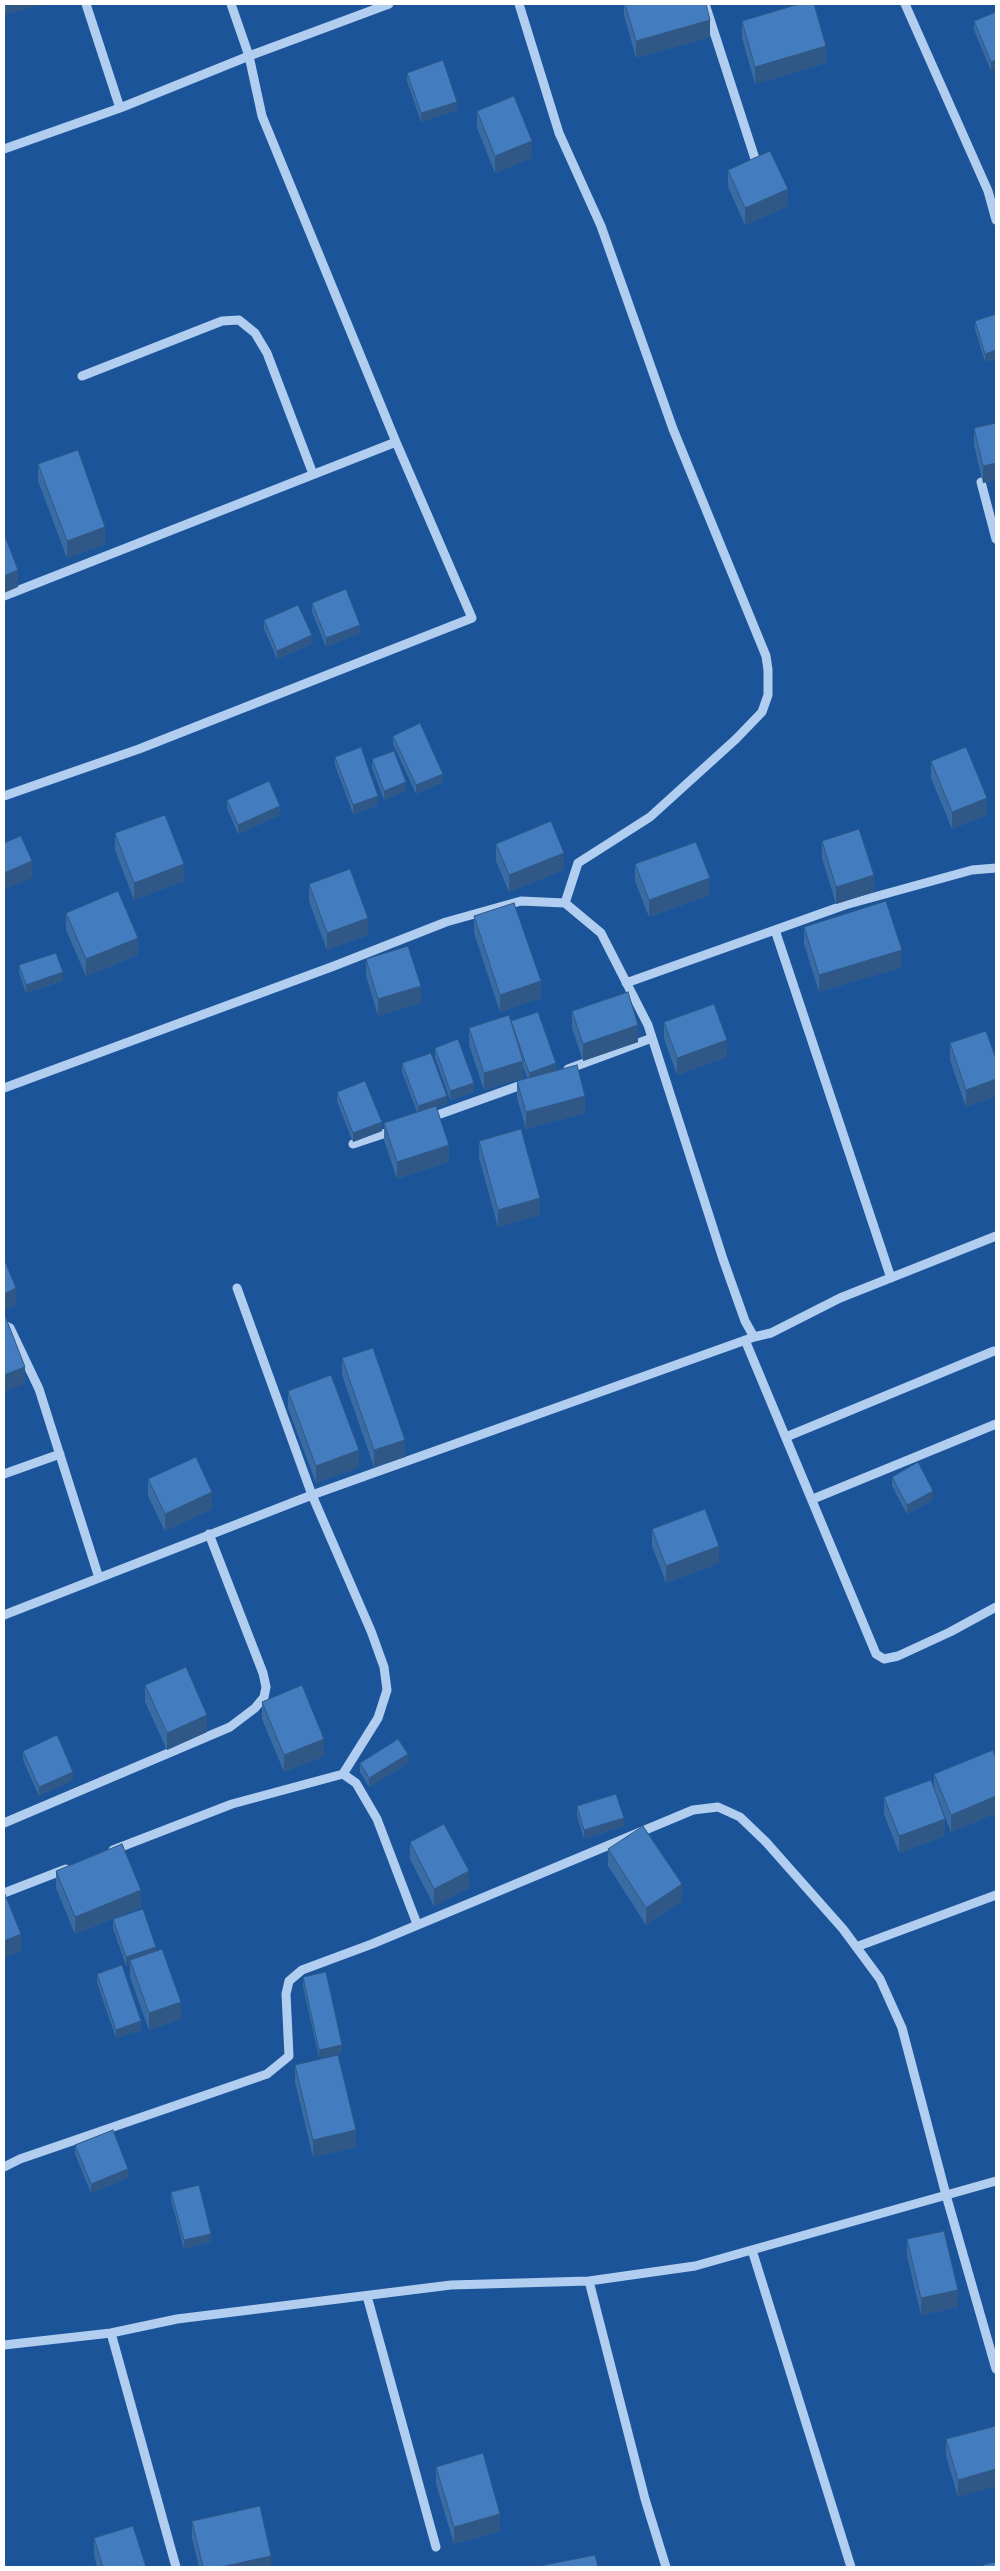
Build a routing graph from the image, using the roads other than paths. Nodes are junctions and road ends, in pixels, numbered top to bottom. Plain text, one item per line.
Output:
1 (86, 4) edge
2 (231, 4) edge
3 (389, 4) edge
4 (519, 4) edge
5 (705, 4) edge
6 (905, 4) edge
7 (249, 56) junction
8 (120, 108) junction
9 (4, 149) edge
10 (758, 168) edge
11 (996, 220) edge
12 (82, 376) dead end
13 (396, 442) junction
14 (313, 474) junction
15 (981, 482) edge
16 (996, 539) edge
17 (4, 596) edge
18 (4, 796) edge
19 (996, 868) edge
20 (565, 903) junction
21 (775, 930) junction
22 (626, 983) junction
23 (652, 1038) junction
24 (559, 1072) edge
25 (540, 1079) edge
26 (4, 1088) edge
27 (419, 1122) edge
28 (400, 1128) edge
29 (353, 1144) edge
30 (996, 1236) edge
31 (891, 1278) junction
32 (237, 1288) dead end
33 (4, 1325) edge
34 (754, 1337) junction
35 (745, 1340) junction
36 (994, 1351) dead end
37 (996, 1424) edge
38 (786, 1437) junction
39 (60, 1454) junction
40 (4, 1474) edge
41 (312, 1496) junction
42 (813, 1499) junction
43 (209, 1534) junction
44 (99, 1578) junction
45 (996, 1607) edge
46 (4, 1615) edge
47 (343, 1774) junction
48 (4, 1823) edge
49 (102, 1854) edge
50 (75, 1865) edge
51 (4, 1893) edge
52 (996, 1894) edge
53 (417, 1924) junction
54 (856, 1947) junction
55 (4, 2167) edge
56 (996, 2181) edge
57 (946, 2195) junction
58 (752, 2250) junction
59 (589, 2281) junction
60 (367, 2296) junction
61 (111, 2333) junction
62 (4, 2346) edge
63 (996, 2369) edge
64 (436, 2547) dead end
65 (176, 2567) edge
66 (666, 2567) edge
67 (850, 2567) edge

1 - 8 street
2 - 7 street
3 - 7 street
4 - 20 street
5 - 10 street
6 - 11 street
7 - 8 street
7 - 13 street
8 - 9 street
12 - 14 street
13 - 14 street
13 - 18 street
14 - 17 street
15 - 16 street
19 - 21 street
20 - 22 street
20 - 26 street
21 - 22 street
21 - 31 street
22 - 23 street
23 - 24 street
23 - 34 street
25 - 27 street
28 - 29 street
30 - 31 street
31 - 34 street
32 - 41 street
33 - 39 street
34 - 35 street
35 - 38 street
35 - 41 street
36 - 38 street
37 - 42 street
38 - 42 street
39 - 40 street
39 - 44 street
41 - 43 street
41 - 47 street
42 - 45 street
43 - 44 street
43 - 48 street
44 - 46 street
47 - 49 street
47 - 53 street
50 - 51 street
52 - 54 street
53 - 54 street
53 - 55 street
54 - 57 street
56 - 57 street
57 - 58 street
57 - 63 street
58 - 59 street
58 - 67 street
59 - 60 street
59 - 66 street
60 - 61 street
60 - 64 street
61 - 62 street
61 - 65 street

